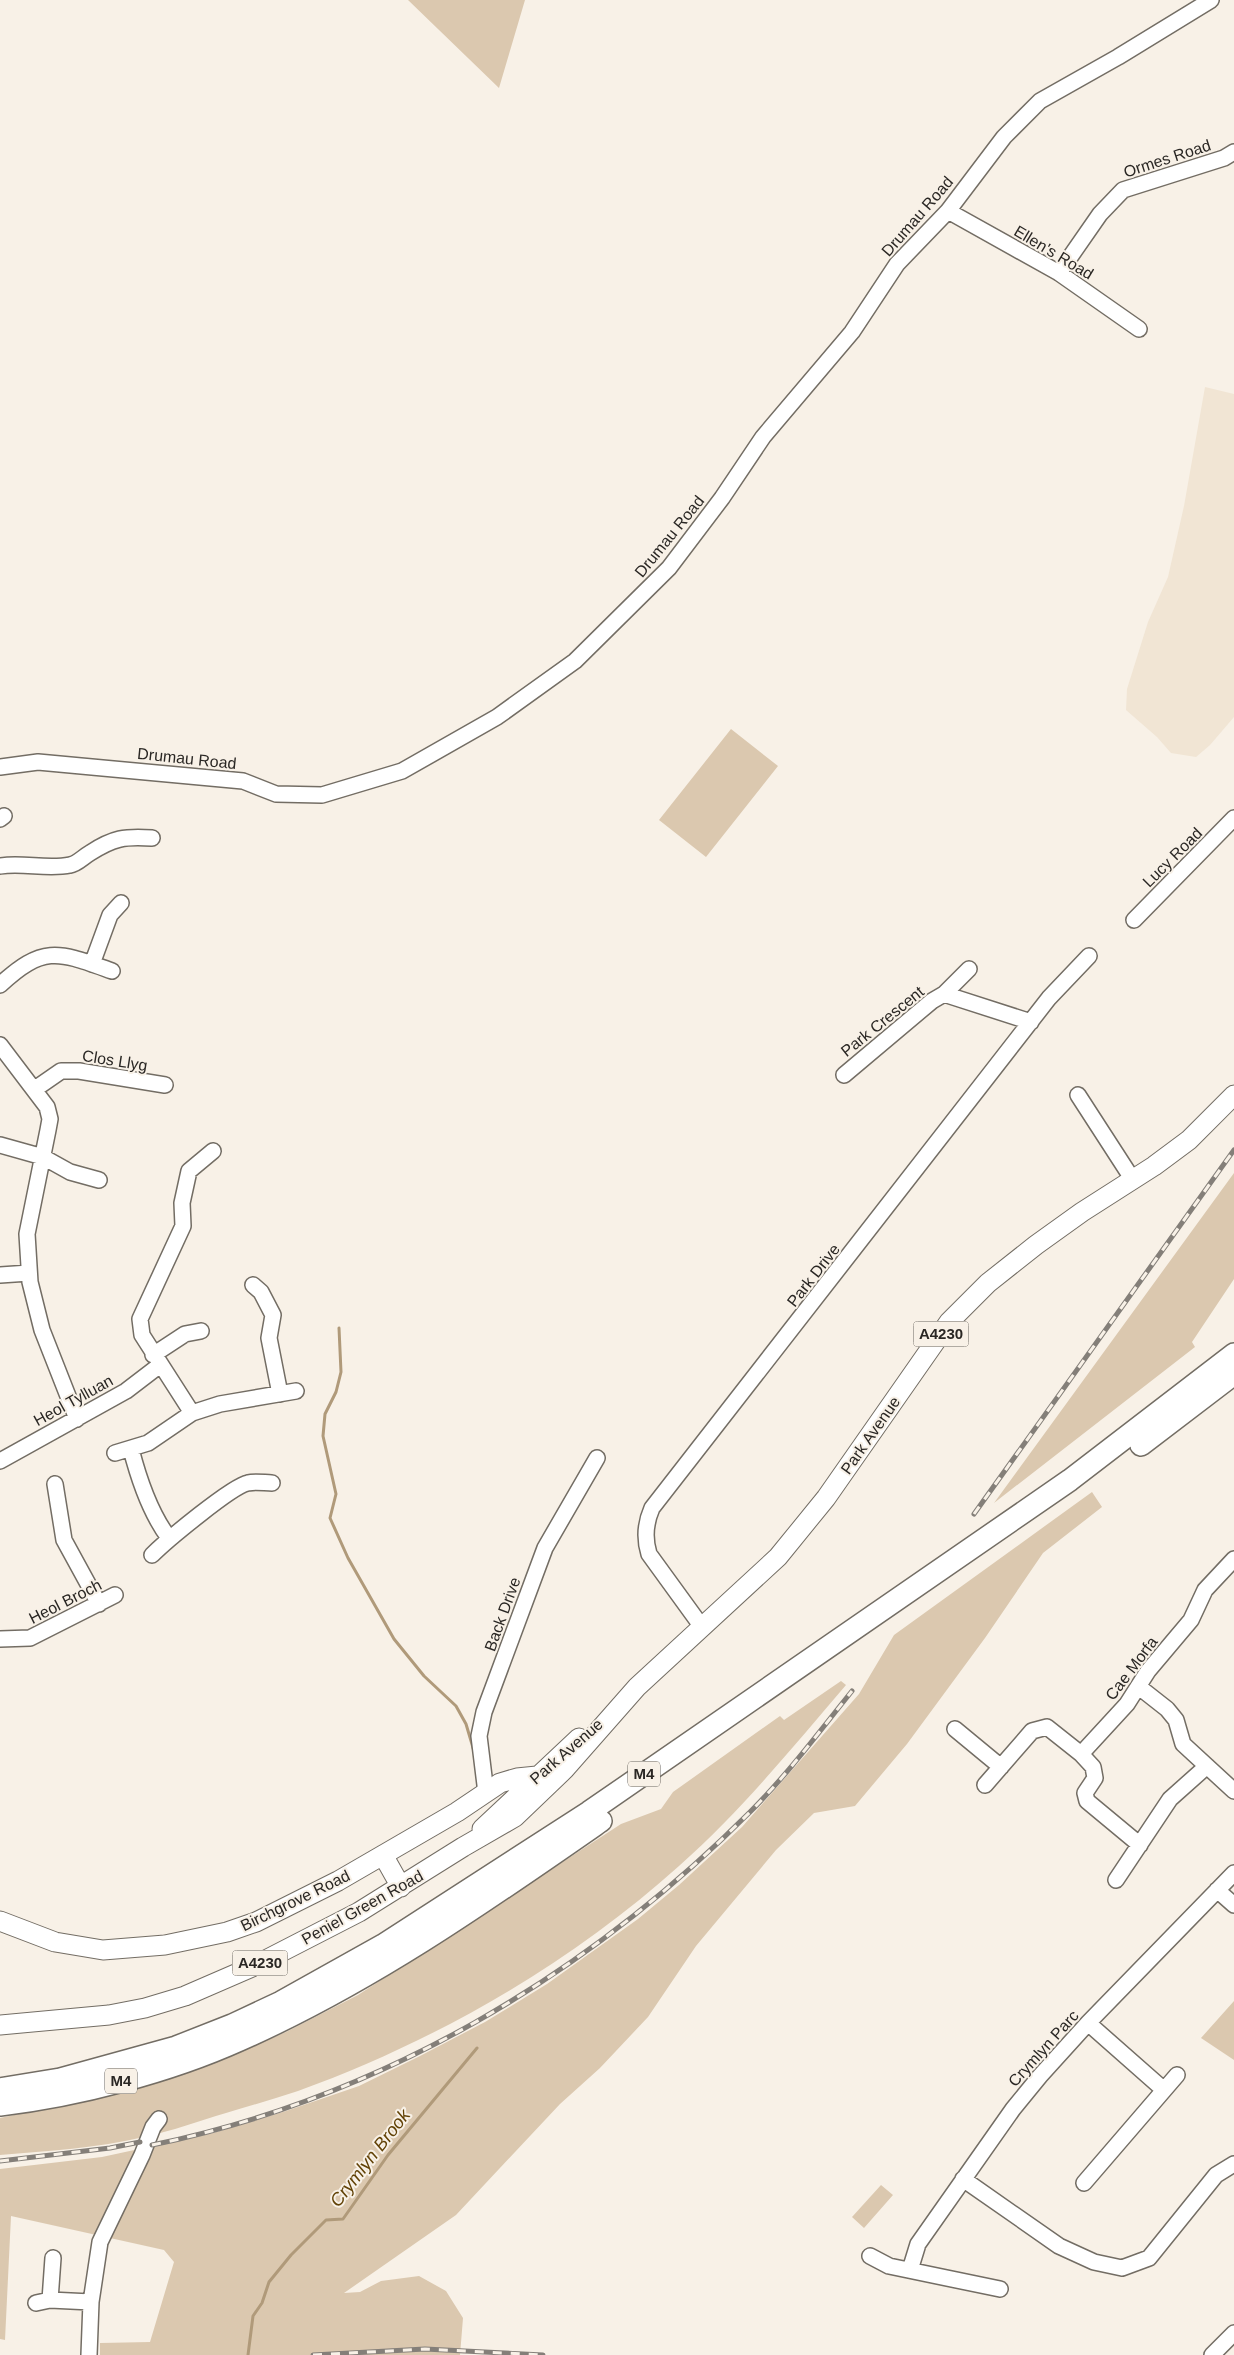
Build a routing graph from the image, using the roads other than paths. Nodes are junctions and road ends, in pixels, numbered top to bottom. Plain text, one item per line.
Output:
1 (1211, 0) edge
2 (1234, 152) edge
3 (948, 211) junction
4 (1059, 273) junction
5 (1139, 328) dead end
6 (0, 768) edge
7 (1234, 818) edge
8 (152, 838) dead end
9 (0, 866) edge
10 (121, 902) dead end
11 (1134, 920) dead end
12 (1089, 956) dead end
13 (92, 964) junction
14 (969, 970) dead end
15 (112, 971) dead end
16 (0, 985) edge
17 (944, 994) junction
18 (1031, 1022) junction
19 (0, 1045) edge
20 (844, 1075) dead end
21 (165, 1085) dead end
22 (35, 1089) junction
23 (1078, 1095) dead end
24 (1234, 1095) edge
25 (0, 1145) edge
26 (213, 1151) dead end
27 (43, 1157) junction
28 (99, 1180) dead end
29 (1133, 1180) junction
30 (29, 1273) junction
31 (0, 1275) edge
32 (252, 1285) dead end
33 (201, 1331) dead end
34 (1234, 1354) edge
35 (157, 1360) junction
36 (1234, 1374) edge
37 (296, 1391) dead end
38 (280, 1394) junction
39 (192, 1413) junction
40 (77, 1419) junction
41 (131, 1449) junction
42 (115, 1453) dead end
43 (597, 1458) dead end
44 (0, 1461) edge
45 (272, 1483) dead end
46 (55, 1484) dead end
47 (169, 1538) junction
48 (152, 1555) dead end
49 (1234, 1559) edge
50 (115, 1595) dead end
51 (99, 1604) junction
52 (702, 1627) junction
53 (0, 1639) edge
54 (1139, 1686) junction
55 (955, 1729) dead end
56 (1080, 1754) junction
57 (1206, 1766) junction
58 (1001, 1767) junction
59 (539, 1784) junction
60 (985, 1785) dead end
61 (1234, 1791) edge
62 (486, 1793) junction
63 (515, 1796) junction
64 (1140, 1845) junction
65 (462, 1847) junction
66 (383, 1855) junction
67 (1234, 1873) edge
68 (1116, 1880) dead end
69 (401, 1887) junction
70 (1217, 1890) junction
71 (1234, 1905) edge
72 (0, 1921) edge
73 (1088, 2023) junction
74 (0, 2024) edge
75 (1177, 2075) dead end
76 (0, 2089) edge
77 (1164, 2090) junction
78 (0, 2105) edge
79 (159, 2119) dead end
80 (1234, 2164) edge
81 (963, 2179) junction
82 (1084, 2183) dead end
83 (870, 2256) dead end
84 (53, 2258) dead end
85 (910, 2270) junction
86 (1000, 2289) dead end
87 (91, 2302) junction
88 (1234, 2333) edge
89 (89, 2355) edge
90 (1212, 2355) edge

1 - 3 street, Drumau Road
2 - 4 street, Ormes Road
3 - 4 street, Ellen's Road
3 - 6 street, Drumau Road
4 - 5 street, Ellen's Road
7 - 11 street, Lucy Road
8 - 9 street
10 - 13 street
12 - 18 street, Park Drive
13 - 15 street
13 - 16 street
14 - 17 street, Park Crescent
17 - 18 street, Park Crescent
17 - 20 street, Park Crescent
18 - 52 street, Park Drive
19 - 22 street
21 - 22 street, Clos Llyg
22 - 27 street
23 - 29 street
24 - 29 main road, A4230
25 - 27 street
26 - 35 street
27 - 28 street
27 - 30 street
29 - 52 main road, Park Avenue / A4230
30 - 31 street
30 - 40 street
32 - 38 street
33 - 35 street, Heol Tylluan
34 - 76 highway, M4
35 - 39 street
35 - 40 street, Heol Tylluan
36 - 78 highway, M4
37 - 38 street
38 - 39 street
39 - 41 street
40 - 44 street, Heol Tylluan
41 - 42 street
41 - 47 street
43 - 62 street, Back Drive
45 - 47 street
46 - 51 street
47 - 48 street
49 - 54 street, Cae Morfa
50 - 51 street, Heol Broch
51 - 53 street, Heol Broch
52 - 59 main road, Park Avenue / A4230
54 - 56 street, Cae Morfa
54 - 57 street
55 - 58 street
56 - 58 street
56 - 64 street
57 - 61 street
57 - 64 street
58 - 60 street
59 - 62 main road, Birchgrove Road
59 - 63 main road
59 - 65 main road, Peniel Green Road / A4230
62 - 63 main road
62 - 66 main road, Birchgrove Road
63 - 65 main road, Peniel Green Road / A4230
64 - 68 street
65 - 69 main road, Peniel Green Road / A4230
66 - 69 main road
66 - 72 main road, Birchgrove Road
67 - 70 street, Crymlyn Parc
69 - 74 main road, Peniel Green Road / A4230
70 - 71 street
70 - 73 street, Crymlyn Parc
73 - 77 street
73 - 81 street, Crymlyn Parc
75 - 77 street
77 - 82 street
79 - 87 street
80 - 81 street
81 - 85 street, Crymlyn Parc
83 - 85 street
84 - 87 street
85 - 86 street
87 - 89 street
88 - 90 street

